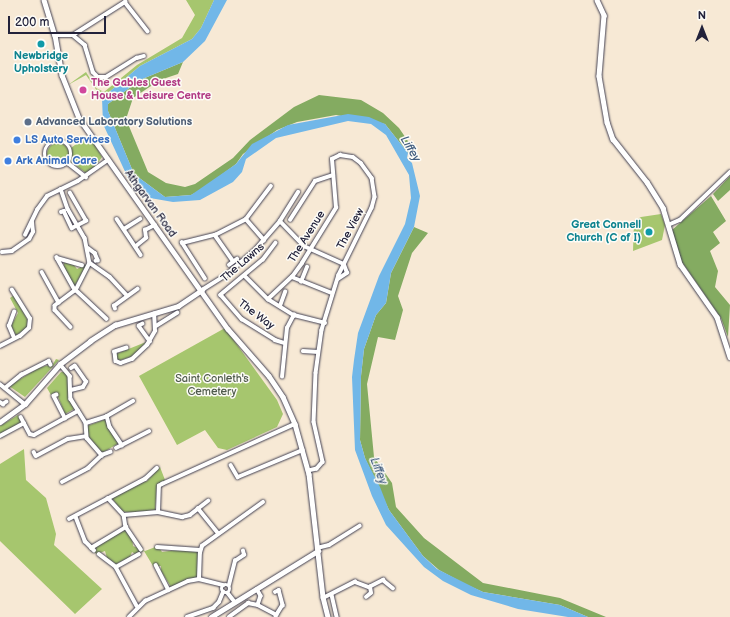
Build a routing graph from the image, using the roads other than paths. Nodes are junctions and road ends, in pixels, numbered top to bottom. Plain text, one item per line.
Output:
1 (44, 0) edge
2 (597, 0) edge
3 (148, 31) dead end
4 (55, 35) junction
5 (73, 35) junction
6 (141, 56) dead end
7 (108, 160) junction
8 (68, 162) junction
9 (730, 172) edge
10 (333, 175) junction
11 (86, 177) junction
12 (265, 188) dead end
13 (61, 189) junction
14 (298, 192) dead end
15 (70, 193) dead end
16 (73, 198) junction
17 (69, 200) dead end
18 (61, 212) dead end
19 (117, 219) dead end
20 (246, 219) junction
21 (290, 220) dead end
22 (32, 221) junction
23 (139, 221) dead end
24 (280, 221) junction
25 (78, 225) junction
26 (154, 225) junction
27 (668, 225) junction
28 (124, 229) junction
29 (25, 235) dead end
30 (215, 236) junction
31 (264, 240) junction
32 (276, 243) dead end
33 (270, 245) dead end
34 (136, 246) junction
35 (88, 248) junction
36 (273, 248) junction
37 (311, 251) junction
38 (2, 252) dead end
39 (141, 255) dead end
40 (237, 259) dead end
41 (193, 261) junction
42 (233, 261) junction
43 (96, 262) dead end
44 (90, 263) junction
45 (189, 264) dead end
46 (229, 264) dead end
47 (79, 265) dead end
48 (344, 265) junction
49 (307, 268) dead end
50 (42, 272) dead end
51 (245, 276) junction
52 (292, 277) junction
53 (205, 279) dead end
54 (301, 282) junction
55 (137, 289) dead end
56 (12, 290) dead end
57 (202, 290) junction
58 (76, 291) junction
59 (285, 292) dead end
60 (332, 293) junction
61 (127, 295) junction
62 (221, 296) joint
63 (268, 298) junction
64 (60, 303) junction
65 (280, 306) junction
66 (115, 309) dead end
67 (14, 312) dead end
68 (177, 313) dead end
69 (154, 314) junction
70 (294, 315) junction
71 (107, 319) dead end
72 (325, 323) junction
73 (143, 324) dead end
74 (156, 326) junction
75 (71, 327) dead end
76 (14, 338) junction
77 (150, 341) junction
78 (285, 343) junction
79 (0, 346) edge
80 (127, 348) dead end
81 (303, 351) dead end
82 (318, 352) junction
83 (730, 358) edge
84 (60, 364) junction
85 (51, 365) dead end
86 (72, 368) dead end
87 (282, 377) dead end
88 (0, 384) edge
89 (5, 388) junction
90 (71, 390) junction
91 (57, 395) dead end
92 (133, 401) dead end
93 (0, 402) edge
94 (6, 402) dead end
95 (24, 404) junction
96 (78, 411) junction
97 (107, 416) junction
98 (21, 417) dead end
99 (65, 418) junction
100 (0, 422) edge
101 (24, 423) junction
102 (86, 423) junction
103 (295, 424) junction
104 (149, 431) dead end
105 (0, 436) edge
106 (86, 436) junction
107 (122, 445) junction
108 (116, 448) dead end
109 (303, 450) junction
110 (34, 452) dead end
111 (110, 452) dead end
112 (102, 456) junction
113 (231, 465) dead end
114 (157, 468) dead end
115 (308, 471) junction
116 (143, 475) dead end
117 (146, 479) junction
118 (62, 482) dead end
119 (108, 498) junction
120 (208, 501) dead end
121 (262, 502) dead end
122 (198, 508) junction
123 (158, 512) junction
124 (124, 515) junction
125 (76, 517) junction
126 (69, 519) dead end
127 (359, 526) dead end
128 (126, 527) junction
129 (218, 533) junction
130 (137, 543) junction
131 (133, 546) dead end
132 (157, 547) dead end
133 (141, 549) dead end
134 (317, 549) junction
135 (200, 550) junction
136 (132, 552) dead end
137 (106, 553) dead end
138 (99, 554) dead end
139 (139, 554) dead end
140 (245, 554) dead end
141 (103, 557) junction
142 (134, 557) junction
143 (116, 567) junction
144 (158, 567) dead end
145 (199, 579) junction
146 (223, 585) junction
147 (229, 585) junction
148 (370, 587) junction
149 (393, 588) dead end
150 (257, 589) junction
151 (170, 590) junction
152 (223, 592) junction
153 (275, 592) dead end
154 (228, 593) junction
155 (332, 595) junction
156 (366, 597) dead end
157 (323, 598) junction
158 (235, 602) junction
159 (258, 605) junction
160 (137, 606) junction
161 (276, 616) edge
162 (129, 617) edge
163 (186, 617) edge
164 (211, 617) edge
165 (229, 617) edge
166 (328, 617) edge
167 (337, 617) edge

1 - 4 street, Athgarvan Road
2 - 27 street
3 - 5 street
4 - 5 street
4 - 7 street, Athgarvan Road
5 - 6 street
7 - 11 street
7 - 26 street, Athgarvan Road
8 - 8 street
8 - 11 street
9 - 27 street
10 - 21 street
10 - 37 street, The Avenue
10 - 48 street, The View
11 - 13 street
12 - 20 street
13 - 22 street
13 - 25 street
14 - 24 street
15 - 16 street
16 - 17 street
16 - 25 street
18 - 25 street
19 - 28 street
20 - 30 street
20 - 31 street
22 - 29 street
22 - 38 street
23 - 28 street
24 - 31 street
24 - 37 street
25 - 35 street
26 - 34 street
26 - 57 street, Athgarvan Road
27 - 83 street
28 - 34 street
30 - 41 street
30 - 42 street
31 - 57 street
32 - 36 street, The Lawns
33 - 36 street
34 - 39 street
35 - 43 street
35 - 44 street
36 - 51 street, The Lawns
37 - 48 street
37 - 52 street, The Avenue
40 - 42 street
41 - 45 street
41 - 53 street
42 - 46 street
44 - 58 street
44 - 61 street
47 - 58 street
48 - 60 street, The View
49 - 54 street
50 - 64 street
51 - 62 street, The Lawns
51 - 63 street
52 - 54 street
52 - 63 street, The Avenue
54 - 60 street
55 - 61 street
56 - 76 street
57 - 69 street
57 - 103 street, Athgarvan Road
58 - 64 street
58 - 71 street
59 - 65 street
60 - 72 street, The View
61 - 66 street
62 - 78 street, The Way
63 - 65 street
64 - 75 street
65 - 70 street
67 - 76 street
68 - 74 street
69 - 74 street
69 - 84 street
70 - 72 street
70 - 78 street
72 - 82 street, The View
73 - 77 street
74 - 77 street
76 - 79 street
77 - 80 street
78 - 87 street
81 - 82 street
82 - 115 street, The View
84 - 90 street
84 - 95 street
85 - 89 street
86 - 90 street
88 - 89 street
89 - 95 street
90 - 96 street
91 - 99 street
92 - 97 street
93 - 94 street
95 - 100 street
96 - 99 street
96 - 102 street
97 - 102 street
97 - 107 street
98 - 101 street
99 - 101 street
101 - 105 street
102 - 106 street
103 - 109 street, Athgarvan Road
103 - 123 street
104 - 107 street
106 - 110 street
106 - 112 street
107 - 108 street
109 - 113 street
109 - 115 street, Athgarvan Road
111 - 112 street
112 - 118 street
114 - 117 street
115 - 134 street, Athgarvan Road
116 - 117 street
117 - 119 street
119 - 124 street
119 - 125 street
120 - 122 street
121 - 129 street
122 - 123 street
122 - 129 street
123 - 124 street
124 - 128 street
125 - 126 street
125 - 128 street
127 - 134 street
128 - 130 street
129 - 135 street
130 - 131 street
130 - 133 street
132 - 135 street
134 - 150 street
134 - 157 street, Athgarvan Road
135 - 145 street
136 - 142 street
137 - 141 street
138 - 141 street
139 - 142 street
140 - 147 street
141 - 143 street
142 - 143 street
143 - 160 street
144 - 151 street
145 - 146 street
145 - 151 street
146 - 147 street
146 - 152 street
147 - 154 street
148 - 149 street
148 - 155 street
148 - 156 street
150 - 158 street
150 - 159 street
151 - 160 street
152 - 154 street
152 - 163 street
153 - 161 street
154 - 158 street
155 - 157 street
155 - 167 street
157 - 166 street, Athgarvan Road
158 - 164 street
159 - 161 street
159 - 165 street
160 - 162 street

